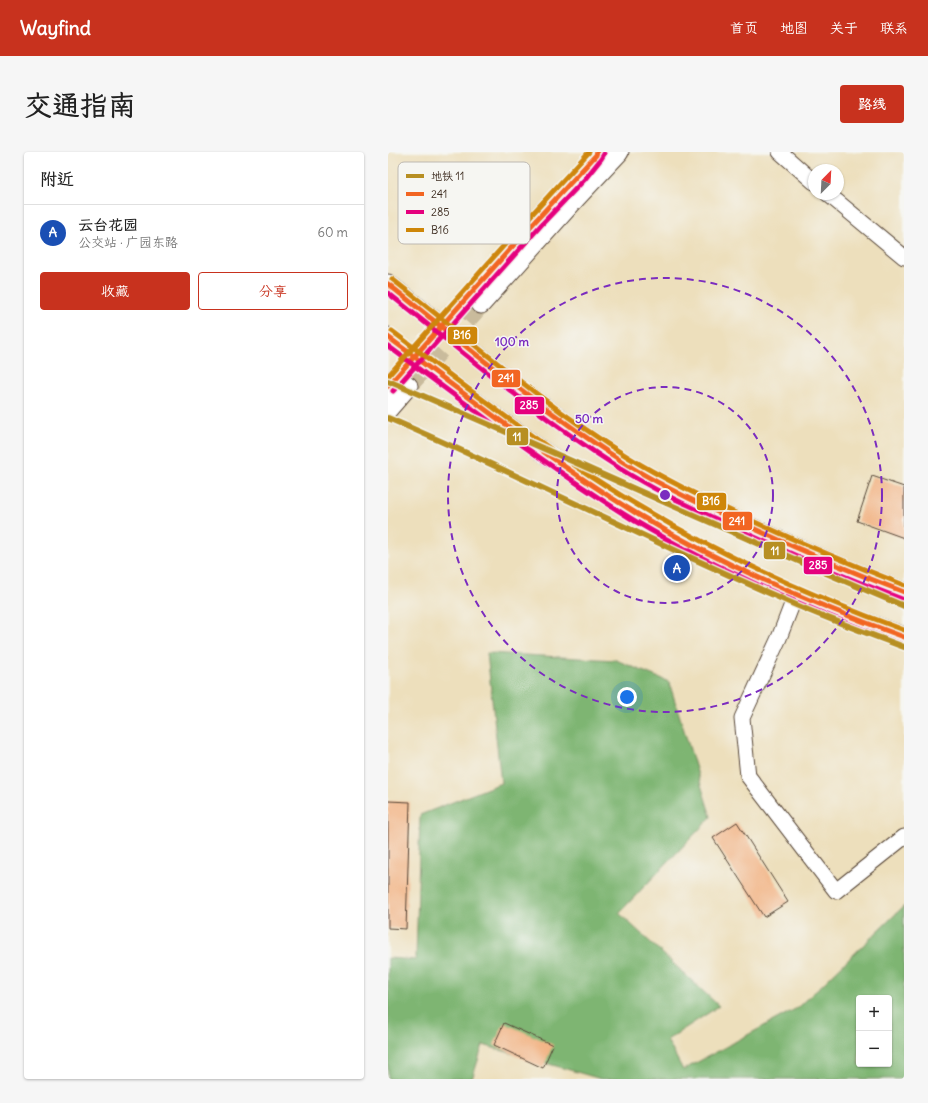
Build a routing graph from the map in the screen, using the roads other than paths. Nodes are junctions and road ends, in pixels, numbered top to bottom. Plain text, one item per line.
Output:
1 (597, 152) edge
2 (619, 152) edge
3 (780, 152) edge
4 (808, 177) edge
5 (835, 200) edge
6 (530, 228) edge
7 (518, 244) edge
8 (904, 257) edge
9 (388, 284) edge
10 (388, 336) edge
11 (398, 382) tunnel mouth
12 (388, 409) edge
13 (904, 592) edge
14 (796, 594) junction
15 (904, 637) edge
16 (904, 837) edge

1 - 6 main road
2 - 7 main road
3 - 4 street
5 - 8 street
9 - 13 main road
10 - 14 main road
11 - 12 main road
14 - 15 main road
14 - 16 street

